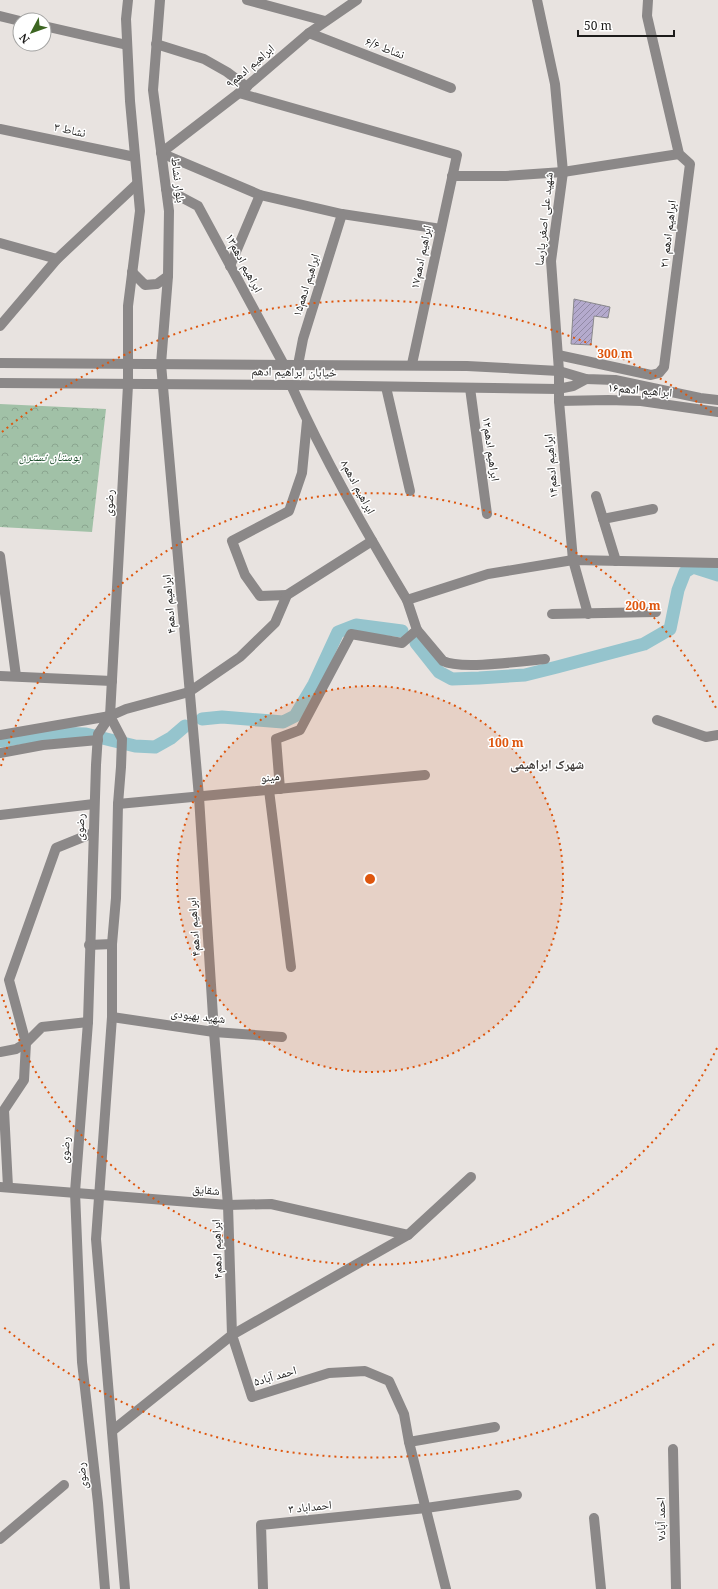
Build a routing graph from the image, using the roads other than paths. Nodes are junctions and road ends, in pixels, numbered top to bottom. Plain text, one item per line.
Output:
1 (128, 0) edge
2 (160, 0) edge
3 (247, 0) edge
4 (357, 0) edge
5 (537, 0) edge
6 (648, 0) edge
7 (0, 16) edge
8 (12, 19) edge
9 (325, 21) junction
10 (52, 28) edge
11 (309, 33) junction
12 (156, 44) junction
13 (127, 45) junction
14 (451, 88) dead end
15 (243, 90) junction
16 (0, 129) edge
17 (161, 153) junction
18 (680, 154) junction
19 (135, 157) junction
20 (563, 172) junction
21 (452, 176) junction
22 (137, 184) junction
23 (166, 189) junction
24 (260, 195) junction
25 (342, 214) junction
26 (441, 229) junction
27 (0, 243) edge
28 (57, 259) junction
29 (230, 266) junction
30 (132, 272) junction
31 (168, 276) junction
32 (0, 326) edge
33 (558, 355) junction
34 (0, 363) edge
35 (128, 364) junction
36 (161, 364) junction
37 (412, 364) junction
38 (284, 365) junction
39 (298, 365) junction
40 (559, 371) junction
41 (586, 379) junction
42 (0, 383) edge
43 (128, 385) junction
44 (162, 385) junction
45 (291, 385) junction
46 (386, 387) junction
47 (470, 388) junction
48 (558, 389) junction
49 (718, 400) edge
50 (559, 401) junction
51 (718, 412) edge
52 (307, 421) junction
53 (410, 491) dead end
54 (596, 496) dead end
55 (653, 509) dead end
56 (487, 514) dead end
57 (603, 519) junction
58 (372, 541) junction
59 (0, 556) edge
60 (573, 560) junction
61 (616, 561) junction
62 (718, 563) edge
63 (286, 595) junction
64 (407, 600) junction
65 (656, 612) dead end
66 (552, 614) dead end
67 (588, 614) junction
68 (416, 630) junction
69 (545, 659) dead end
70 (0, 676) edge
71 (16, 676) junction
72 (112, 681) junction
73 (190, 692) junction
74 (110, 716) junction
75 (657, 720) dead end
76 (0, 735) edge
77 (718, 735) edge
78 (98, 740) junction
79 (0, 752) edge
80 (425, 774) dead end
81 (280, 789) junction
82 (269, 790) junction
83 (199, 797) junction
84 (94, 804) junction
85 (118, 804) junction
86 (0, 815) edge
87 (93, 833) junction
88 (112, 944) junction
89 (89, 945) junction
90 (290, 967) dead end
91 (5, 980) edge
92 (112, 1017) junction
93 (88, 1022) junction
94 (214, 1032) junction
95 (282, 1037) dead end
96 (26, 1043) junction
97 (0, 1052) edge
98 (471, 1177) dead end
99 (4, 1187) edge
100 (75, 1192) junction
101 (98, 1194) junction
102 (228, 1205) junction
103 (408, 1234) junction
104 (232, 1335) junction
105 (496, 1427) dead end
106 (112, 1430) junction
107 (410, 1442) junction
108 (673, 1448) dead end
109 (64, 1485) dead end
110 (516, 1494) dead end
111 (426, 1508) junction
112 (594, 1518) dead end
113 (0, 1540) edge
114 (105, 1589) edge
115 (125, 1589) edge
116 (263, 1589) edge
117 (446, 1589) edge
118 (601, 1589) edge
119 (676, 1589) edge

1 - 13 street
2 - 12 street, بلوار نشاط
3 - 9 street
4 - 9 street, ابراهیم ادهم۹
5 - 20 street, شهید علی اصغر پارسا
6 - 18 street, ابراهیم ادهم ۲۱
7 - 8 street
9 - 11 street, ابراهیم ادهم۹
10 - 13 street
11 - 14 street, نشاط ۶/۶
11 - 15 street, ابراهیم ادهم۹
12 - 15 street
12 - 17 street, بلوار نشاط
13 - 19 street
15 - 17 street, ابراهیم ادهم۹
15 - 21 street, ابراهیم ادهم۱۷
16 - 19 street, نشاط ۳
17 - 23 street, بلوار نشاط
17 - 24 street
18 - 20 street
18 - 33 street, ابراهیم ادهم ۲۱
19 - 22 street
20 - 21 street
20 - 33 street, شهید علی اصغر پارسا
21 - 26 street, ابراهیم ادهم۱۷
22 - 28 street
22 - 30 street
23 - 29 street, ابراهیم ادهم۱۳
23 - 31 street, بلوار نشاط
24 - 25 street
24 - 29 street
25 - 26 street
25 - 39 street, ابراهیم ادهم۱۵
26 - 37 street, ابراهیم ادهم۱۷
27 - 28 street
28 - 32 street
29 - 38 street, ابراهیم ادهم۱۳
30 - 31 street
30 - 35 street
31 - 36 street, بلوار نشاط
33 - 40 street, شهید علی اصغر پارسا
34 - 35 street, خیابان ابراهیم ادهم
35 - 36 street, خیابان ابراهیم ادهم
35 - 43 street, رضوی
36 - 38 street, خیابان ابراهیم ادهم
36 - 44 street, ابراهیم ادهم۴
37 - 39 street, خیابان ابراهیم ادهم
37 - 40 street, خیابان ابراهیم ادهم
38 - 39 street, خیابان ابراهیم ادهم
40 - 41 street, خیابان ابراهیم ادهم
40 - 48 street, ابراهیم ادهم۱۴
41 - 48 street, خیابان ابراهیم ادهم
41 - 49 street, خیابان ابراهیم ادهم
42 - 43 street, خیابان ابراهیم ادهم
43 - 44 street, خیابان ابراهیم ادهم
43 - 72 street, رضوی
44 - 45 street, خیابان ابراهیم ادهم
44 - 73 street, ابراهیم ادهم۴
45 - 46 street, خیابان ابراهیم ادهم
45 - 52 street, ابراهیم ادهم۸
46 - 47 street, خیابان ابراهیم ادهم
46 - 53 street
47 - 48 street, خیابان ابراهیم ادهم
47 - 56 street, ابراهیم ادهم۱۲
48 - 50 street, ابراهیم ادهم۱۴
50 - 51 street, ابراهیم ادهم۱۶
50 - 60 street, ابراهیم ادهم۱۴
52 - 58 street, ابراهیم ادهم۸
52 - 63 street
54 - 57 street
55 - 57 street
57 - 61 street
58 - 63 street
58 - 64 street, ابراهیم ادهم۸
59 - 71 street
60 - 61 street
60 - 64 street
60 - 67 street, ابراهیم ادهم۱۴
61 - 62 street
63 - 73 street
64 - 68 street, ابراهیم ادهم۸
65 - 67 street
66 - 67 street
68 - 69 street
68 - 81 street
70 - 71 street
71 - 72 street
72 - 74 street, رضوی
73 - 74 street
73 - 83 street, ابراهیم ادهم۴
74 - 76 street
74 - 78 street, رضوی
74 - 85 street
75 - 77 street
78 - 79 street
78 - 84 street, رضوی
80 - 81 street, مینو
81 - 82 street, مینو
82 - 83 street, مینو
82 - 90 street
83 - 85 street, مینو
83 - 94 street, ابراهیم ادهم۴
84 - 86 street
84 - 87 street, رضوی
85 - 88 street
87 - 89 street, رضوی
87 - 91 street
88 - 89 street
88 - 92 street
89 - 93 street, رضوی
91 - 96 street
92 - 94 street, شهید بهبودی
92 - 101 street
93 - 96 street
93 - 100 street, رضوی
94 - 95 street, شهید بهبودی
94 - 102 street, ابراهیم ادهم۴
96 - 97 street
96 - 99 street
98 - 103 street
99 - 100 street, شقایق
100 - 101 street, شقایق
100 - 114 street, رضوی
101 - 102 street, شقایق
101 - 106 street
102 - 103 street, شقایق
102 - 104 street, ابراهیم ادهم۴
103 - 104 street
104 - 106 street
104 - 107 street, احمد آباد۵
105 - 107 street
106 - 115 street
107 - 111 street, احمد آباد۵
108 - 119 street, احمد آباد۷
109 - 113 street
110 - 111 street
111 - 116 street, احمداباد ۳
111 - 117 street, احمد آباد۵
112 - 118 street

